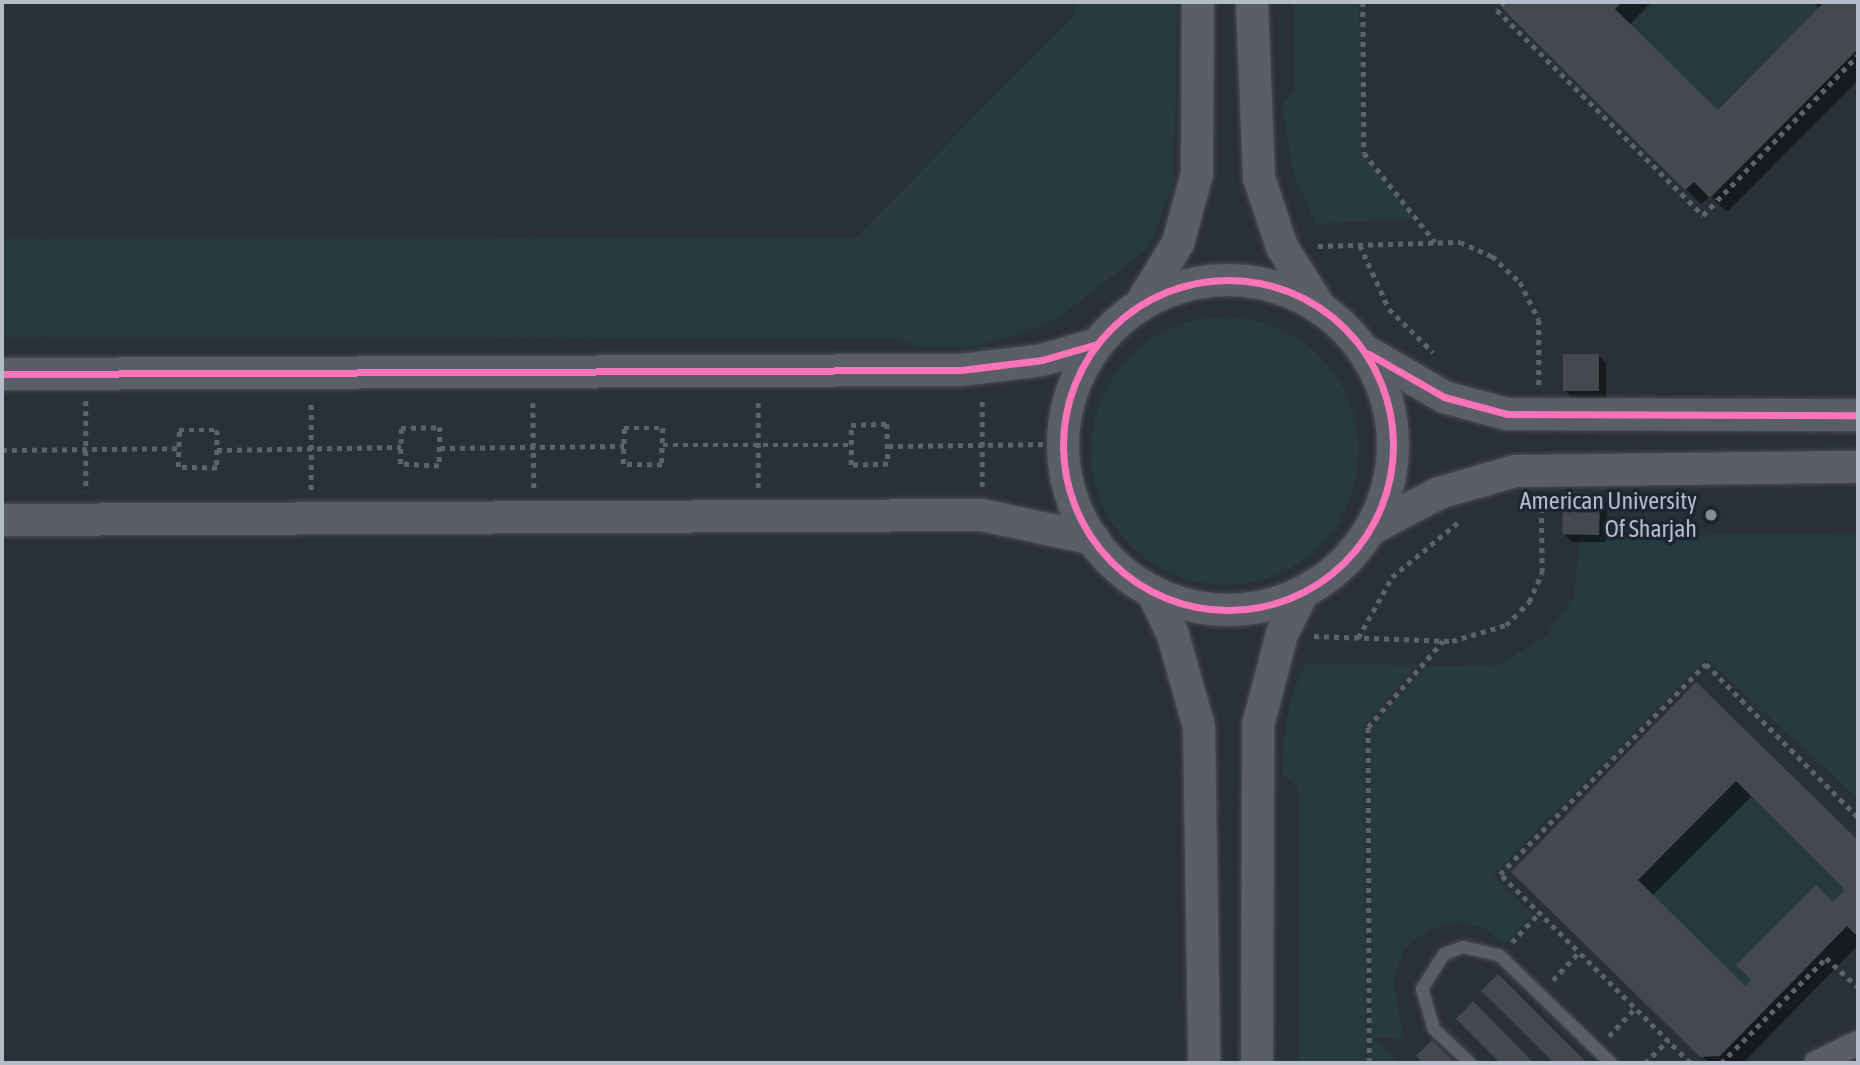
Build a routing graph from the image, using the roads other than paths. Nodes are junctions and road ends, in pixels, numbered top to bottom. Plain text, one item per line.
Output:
1 (1198, 2) edge
2 (1252, 2) edge
3 (1140, 305) junction
4 (1322, 310) junction
5 (1097, 344) junction
6 (1360, 347) junction
7 (2, 374) edge
8 (1858, 415) edge
9 (1540, 416) junction
10 (1858, 467) edge
11 (1536, 482) junction
12 (2, 520) edge
13 (1369, 530) junction
14 (1093, 539) junction
15 (1152, 591) junction
16 (1303, 592) junction
17 (1858, 1043) edge
18 (1204, 1063) edge
19 (1257, 1063) edge
20 (1469, 1063) edge
21 (1611, 1063) edge
22 (1816, 1063) edge

1 - 3 street
2 - 4 street
3 - 4 street
3 - 5 street
4 - 6 street
5 - 7 street
5 - 14 street
6 - 9 street
6 - 13 street
8 - 9 street
9 - 11 street
10 - 11 street
11 - 13 street
12 - 14 street
13 - 16 street
14 - 15 street
15 - 16 street
15 - 18 street
16 - 19 street
17 - 22 street
20 - 21 lane

